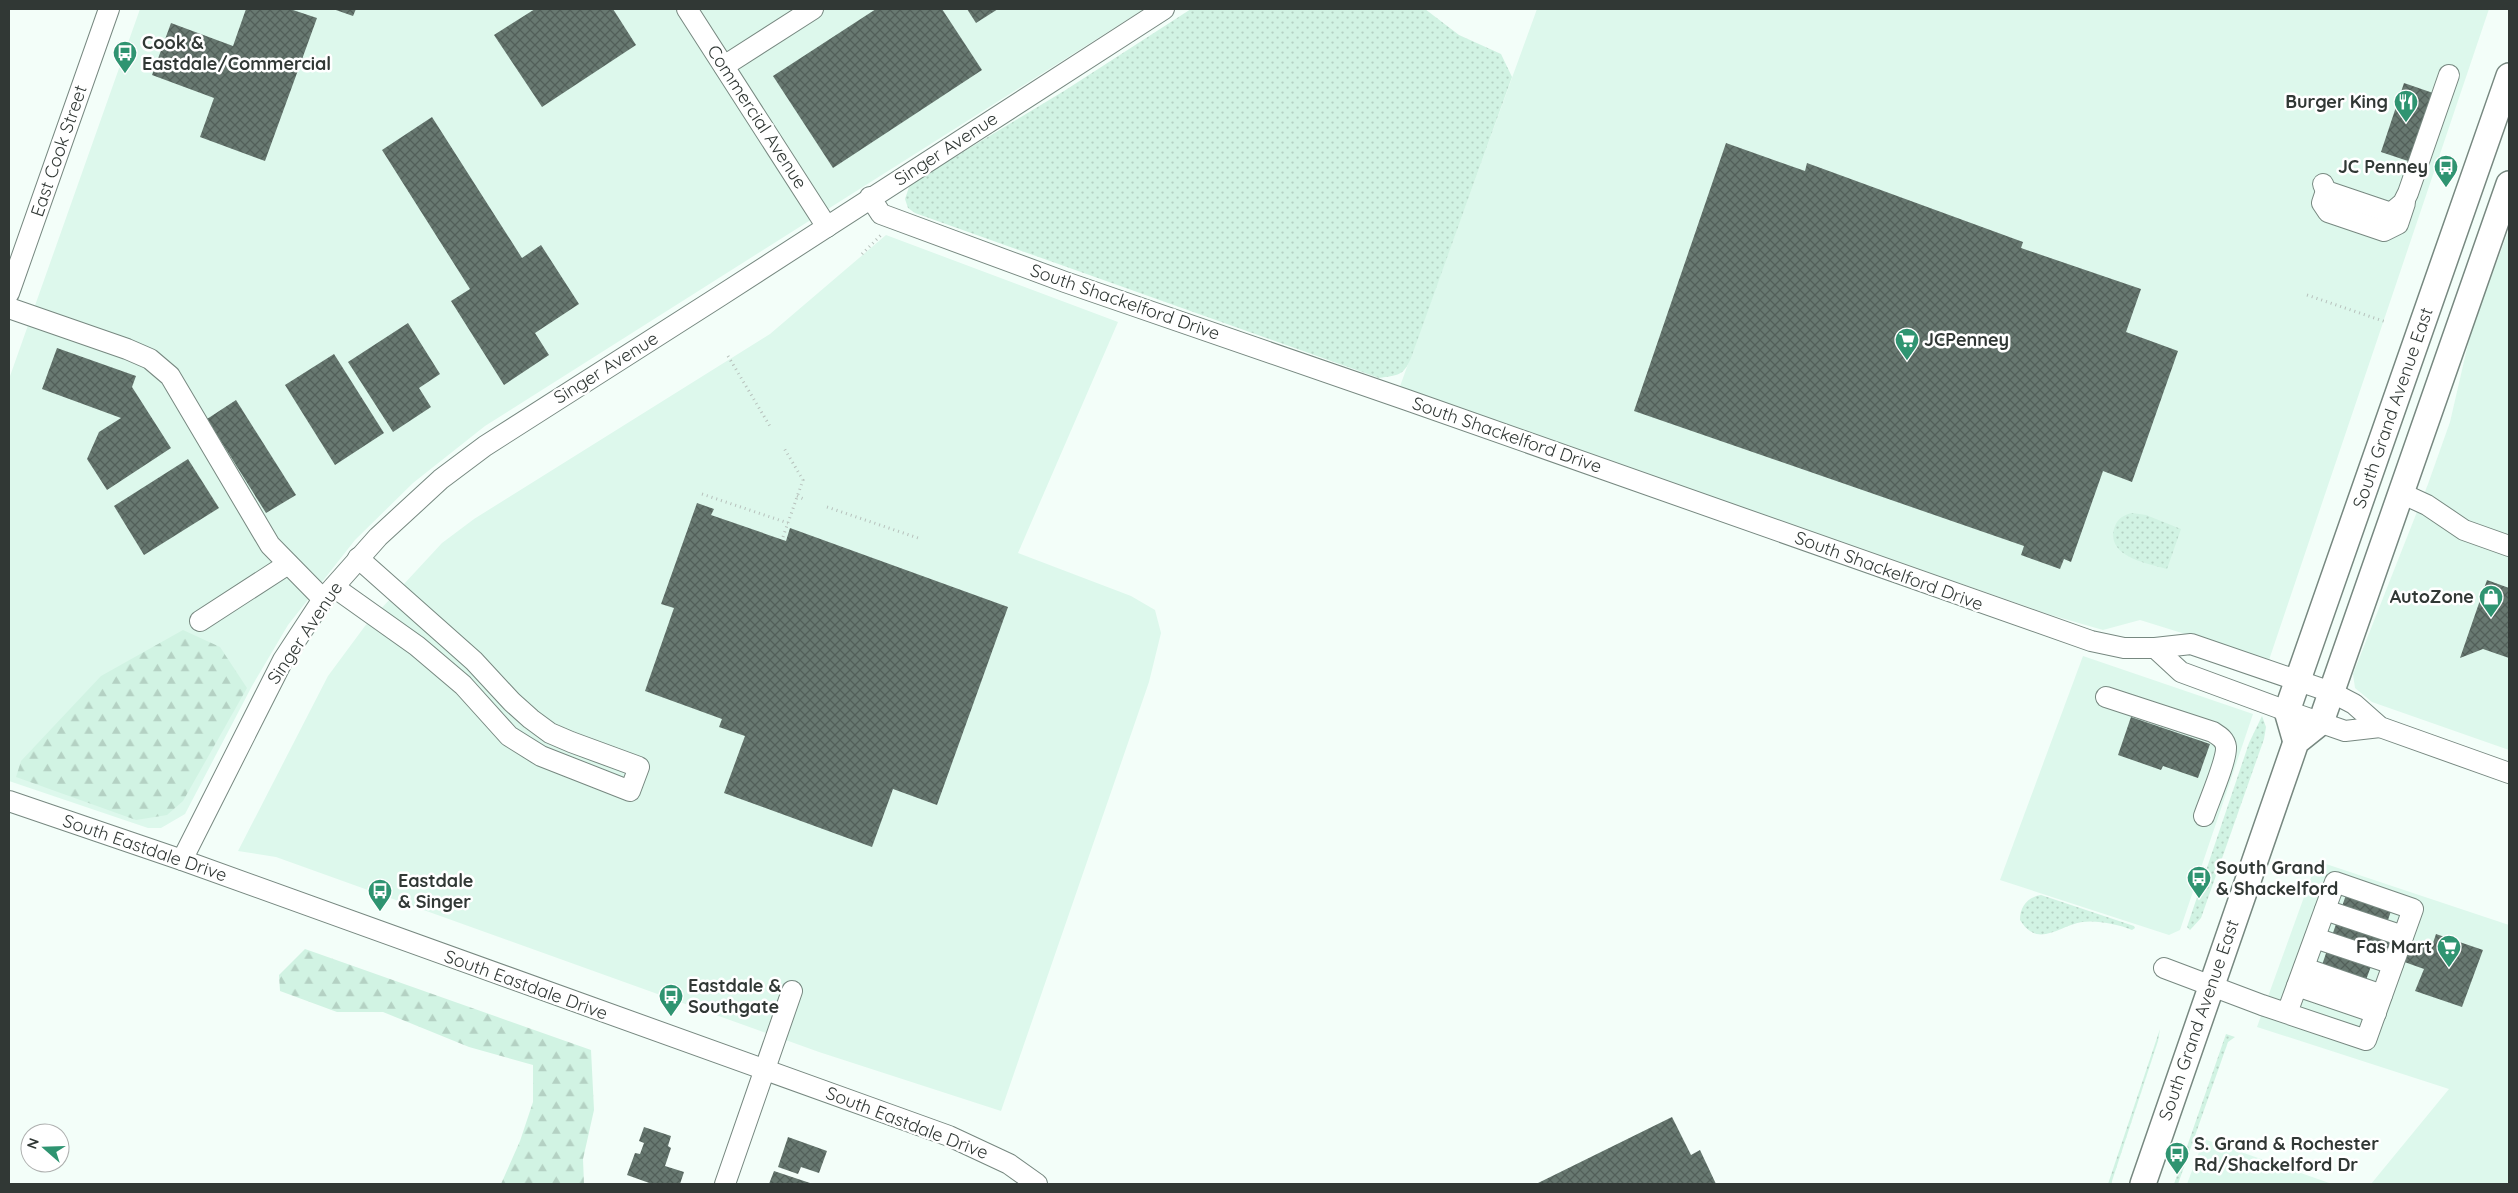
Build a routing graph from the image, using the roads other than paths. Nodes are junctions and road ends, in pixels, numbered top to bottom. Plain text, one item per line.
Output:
1 (109, 9) edge
2 (686, 9) edge
3 (813, 9) edge
4 (1164, 9) edge
5 (724, 66) junction
6 (2449, 75) dead end
7 (2509, 76) edge
8 (2509, 184) edge
9 (2408, 193) junction
10 (870, 197) junction
11 (827, 227) junction
12 (9, 292) edge
13 (9, 308) edge
14 (2401, 493) junction
15 (2509, 546) edge
16 (358, 558) junction
17 (288, 564) junction
18 (328, 593) junction
19 (200, 621) dead end
20 (2155, 648) junction
21 (2298, 681) junction
22 (2331, 692) junction
23 (2106, 697) dead end
24 (2287, 711) junction
25 (2320, 722) junction
26 (2380, 727) junction
27 (2296, 742) junction
28 (2509, 773) edge
29 (9, 801) edge
30 (2204, 816) dead end
31 (182, 860) junction
32 (2325, 910) junction
33 (2403, 936) junction
34 (2315, 938) junction
35 (2393, 964) junction
36 (2164, 968) dead end
37 (2300, 977) junction
38 (2211, 986) junction
39 (792, 991) dead end
40 (2379, 1004) junction
41 (2287, 1013) junction
42 (765, 1071) junction
43 (725, 1184) edge
44 (1037, 1184) edge
45 (2143, 1184) edge

1 - 12 street, East Cook Street
2 - 5 street, Commercial Avenue
3 - 5 street
4 - 10 street, Singer Avenue
5 - 11 street, Commercial Avenue
6 - 9 street
7 - 21 main road, South Grand Avenue East
8 - 14 main road, South Grand Avenue East
9 - 9 street
10 - 11 street, Singer Avenue
10 - 20 street, South Shackelford Drive
11 - 16 street, Singer Avenue
13 - 17 street
14 - 15 street
14 - 22 main road, South Grand Avenue East
16 - 18 street, Singer Avenue
16 - 18 street
17 - 18 street
17 - 19 street
18 - 31 street, Singer Avenue
20 - 21 street, South Shackelford Drive
20 - 24 street, South Shackelford Drive
21 - 22 street, South Shackelford Drive
21 - 24 main road, South Grand Avenue East
22 - 25 main road, South Grand Avenue East
22 - 26 street, South Shackelford Drive
23 - 30 street
24 - 25 street, South Shackelford Drive
24 - 27 main road
25 - 26 street, South Shackelford Drive
25 - 27 main road
26 - 28 street, South Shackelford Drive
27 - 38 main road, South Grand Avenue East
29 - 31 street, South Eastdale Drive
31 - 42 street, South Eastdale Drive
32 - 33 street
32 - 33 street
32 - 34 street
33 - 35 street
34 - 35 street
34 - 37 street
35 - 40 street
36 - 38 street
37 - 40 street
37 - 41 street
38 - 41 street
38 - 45 main road, South Grand Avenue East
39 - 42 street
40 - 41 street
42 - 43 street
42 - 44 street, South Eastdale Drive

